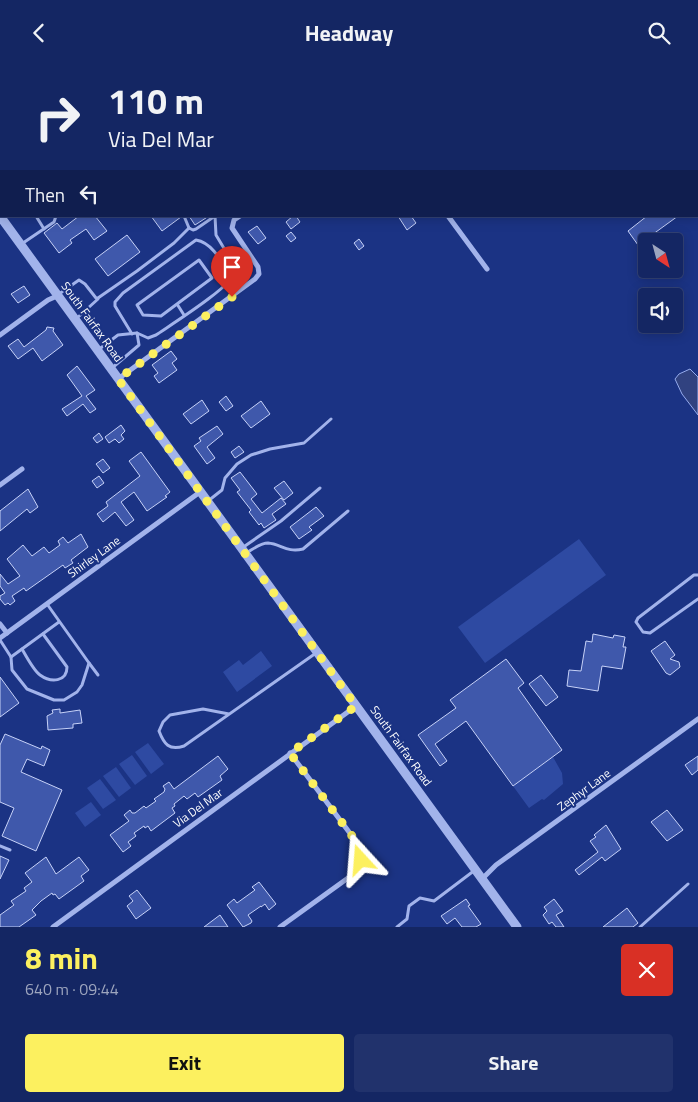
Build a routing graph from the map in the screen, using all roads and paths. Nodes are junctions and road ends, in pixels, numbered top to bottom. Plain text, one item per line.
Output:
1 (1, 217) edge
2 (37, 217) edge
3 (56, 217) edge
4 (184, 217) edge
5 (214, 217) edge
6 (215, 217) edge
7 (238, 217) edge
8 (449, 217) edge
9 (189, 228) junction
10 (44, 229) junction
11 (21, 245) junction
12 (487, 269) dead end
13 (232, 279) junction
14 (57, 296) junction
15 (98, 298) junction
16 (177, 304) junction
17 (184, 315) junction
18 (75, 320) junction
19 (137, 333) junction
20 (132, 334) junction
21 (0, 335) edge
22 (97, 350) junction
23 (111, 369) junction
24 (118, 379) junction
25 (331, 419) dead end
26 (22, 469) dead end
27 (0, 485) edge
28 (320, 488) dead end
29 (200, 492) junction
30 (207, 501) junction
31 (348, 511) dead end
32 (243, 551) junction
33 (698, 575) edge
34 (698, 599) edge
35 (47, 604) junction
36 (60, 622) junction
37 (0, 624) edge
38 (7, 633) junction
39 (43, 634) junction
40 (0, 639) edge
41 (22, 649) junction
42 (317, 652) junction
43 (11, 657) junction
44 (89, 663) junction
45 (98, 675) dead end
46 (356, 706) junction
47 (229, 714) junction
48 (698, 719) edge
49 (290, 753) junction
50 (0, 846) edge
51 (10, 850) dead end
52 (476, 870) junction
53 (482, 879) junction
54 (688, 885) dead end
55 (53, 927) edge
56 (280, 927) edge
57 (397, 927) edge
58 (517, 927) edge
59 (640, 927) edge

1 - 11 street, South Fairfax Road
2 - 10 lane
3 - 10 lane
4 - 9 lane
5 - 9 lane
6 - 13 lane
7 - 24 street
8 - 12 street
9 - 15 lane
10 - 11 lane
11 - 14 street, South Fairfax Road
13 - 17 lane
13 - 20 lane
14 - 15 lane
14 - 18 street, South Fairfax Road
14 - 21 street
15 - 18 lane
16 - 16 lane
16 - 17 lane
17 - 19 lane
18 - 22 street, South Fairfax Road
19 - 20 lane
19 - 23 lane
20 - 22 lane
22 - 23 street, South Fairfax Road
23 - 24 street, South Fairfax Road
24 - 29 street, South Fairfax Road
25 - 30 lane
26 - 27 street
28 - 32 lane
29 - 30 street, South Fairfax Road
29 - 35 street, Shirley Lane
30 - 32 street, South Fairfax Road
31 - 32 lane
32 - 42 street, South Fairfax Road
33 - 34 lane
35 - 36 lane
35 - 38 street, Shirley Lane
36 - 39 lane
36 - 44 lane
37 - 38 street
38 - 40 street, Shirley Lane
39 - 41 lane
39 - 41 lane
40 - 43 lane
41 - 43 lane
42 - 46 street, South Fairfax Road
42 - 47 lane
43 - 44 lane
44 - 45 lane
46 - 49 street, Via Del Mar
46 - 52 street, South Fairfax Road
47 - 47 lane
48 - 53 street, Zephyr Lane
49 - 55 street, Via Del Mar
49 - 56 street
50 - 51 lane
52 - 53 street, South Fairfax Road
52 - 57 lane
53 - 58 street, South Fairfax Road
54 - 59 lane

